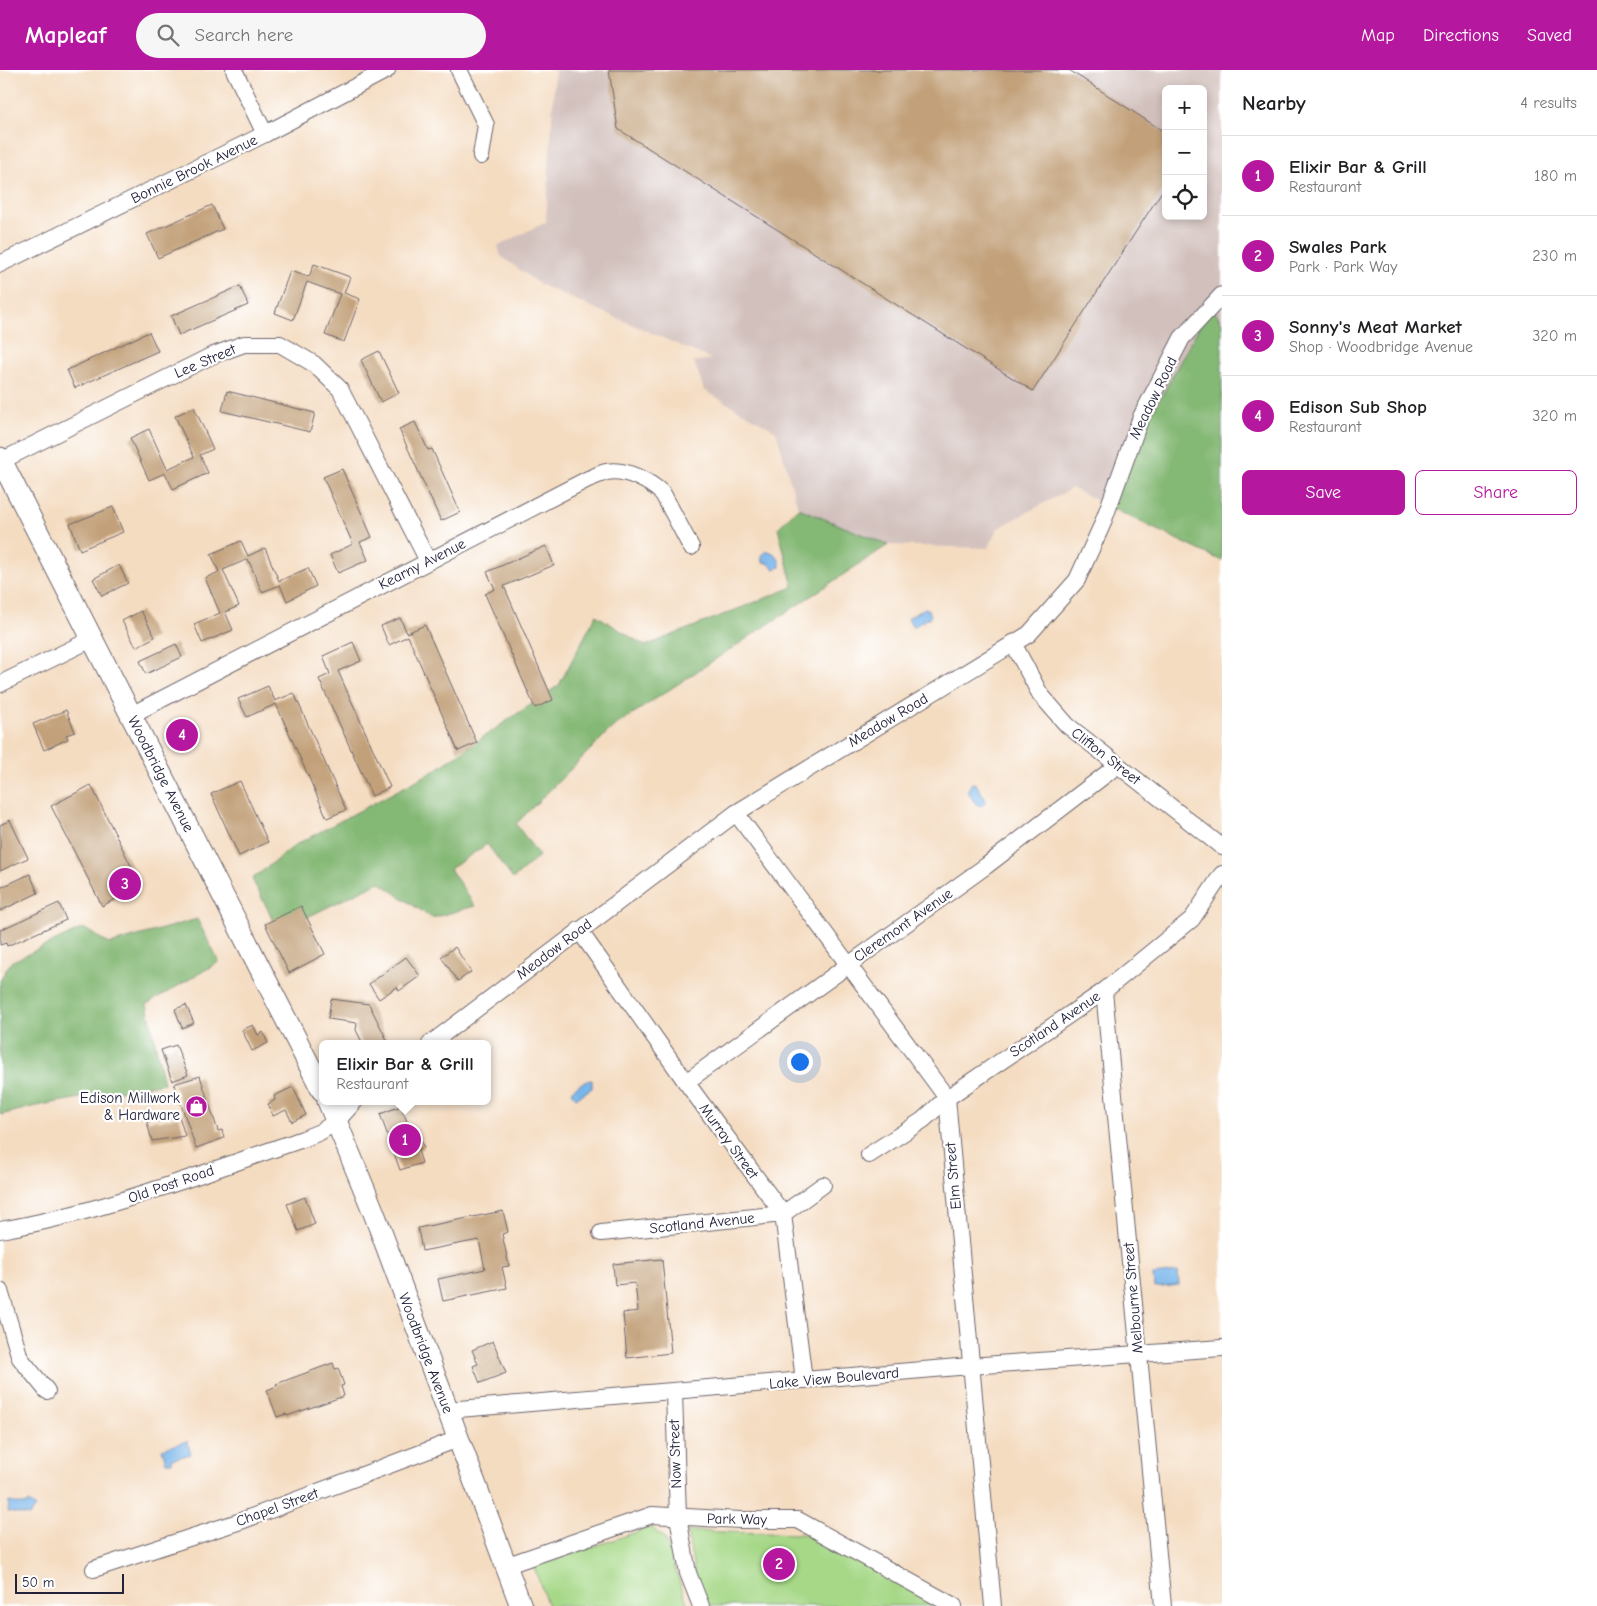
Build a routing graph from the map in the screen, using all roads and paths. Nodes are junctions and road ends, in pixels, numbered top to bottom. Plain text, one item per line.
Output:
1 (234, 70) edge
2 (387, 70) edge
3 (459, 70) edge
4 (265, 134) junction
5 (481, 156) dead end
6 (0, 264) edge
7 (1222, 295) edge
8 (1, 460) edge
9 (691, 547) dead end
10 (428, 561) junction
11 (92, 639) junction
12 (1013, 643) junction
13 (0, 684) edge
14 (131, 715) junction
15 (1118, 765) junction
16 (736, 813) junction
17 (1222, 847) edge
18 (1222, 874) edge
19 (579, 930) junction
20 (849, 964) junction
21 (1104, 991) junction
22 (435, 1040) edge
23 (686, 1082) junction
24 (319, 1084) edge
25 (947, 1098) junction
26 (330, 1105) edge
27 (351, 1105) edge
28 (337, 1121) junction
29 (869, 1155) dead end
30 (823, 1185) dead end
31 (783, 1214) junction
32 (0, 1230) edge
33 (601, 1233) dead end
34 (0, 1291) edge
35 (1222, 1348) edge
36 (1138, 1355) junction
37 (970, 1366) junction
38 (804, 1380) junction
39 (47, 1391) dead end
40 (674, 1392) junction
41 (447, 1410) junction
42 (458, 1439) junction
43 (678, 1517) junction
44 (505, 1566) junction
45 (94, 1569) dead end
46 (520, 1606) edge
47 (701, 1606) edge
48 (954, 1606) edge
49 (993, 1606) edge
50 (1162, 1606) edge

1 - 4 street
2 - 4 street, Bonnie Brook Avenue
3 - 5 street
4 - 6 street, Bonnie Brook Avenue
7 - 12 street, Meadow Road
8 - 10 street, Lee Street
8 - 11 main road, Woodbridge Avenue
9 - 10 street, Kearny Avenue
10 - 14 street, Kearny Avenue
11 - 13 street
11 - 14 main road, Woodbridge Avenue
12 - 15 street, Clifton Street
12 - 16 street, Meadow Road
14 - 24 main road, Woodbridge Avenue
15 - 17 street, Clifton Street
15 - 20 street, Cleremont Avenue
16 - 19 street, Meadow Road
16 - 20 street
18 - 21 street, Scotland Avenue
19 - 22 street, Meadow Road
19 - 23 street, Murray Street
20 - 23 street, Cleremont Avenue
20 - 25 street
21 - 25 street, Scotland Avenue
21 - 36 street, Melbourne Street
23 - 31 street, Murray Street
25 - 29 street, Scotland Avenue
25 - 37 street, Elm Street
26 - 28 main road, Woodbridge Avenue
27 - 28 street
28 - 32 street, Old Post Road
28 - 41 main road, Woodbridge Avenue
30 - 31 street, Scotland Avenue
31 - 33 street, Scotland Avenue
31 - 38 street, Murray Street
34 - 39 street
35 - 36 street, Lake View Boulevard
36 - 37 street, Lake View Boulevard
36 - 50 street, Melbourne Street
37 - 38 street, Lake View Boulevard
37 - 49 street, Elm Street
38 - 40 street, Lake View Boulevard
40 - 41 street, Lake View Boulevard
40 - 43 street, Now Street
41 - 42 main road, Woodbridge Avenue
42 - 44 main road, Woodbridge Avenue
42 - 45 street, Chapel Street
43 - 44 street, Park Way
43 - 47 street, Now Street
43 - 48 street, Park Way
44 - 46 main road, Woodbridge Avenue

